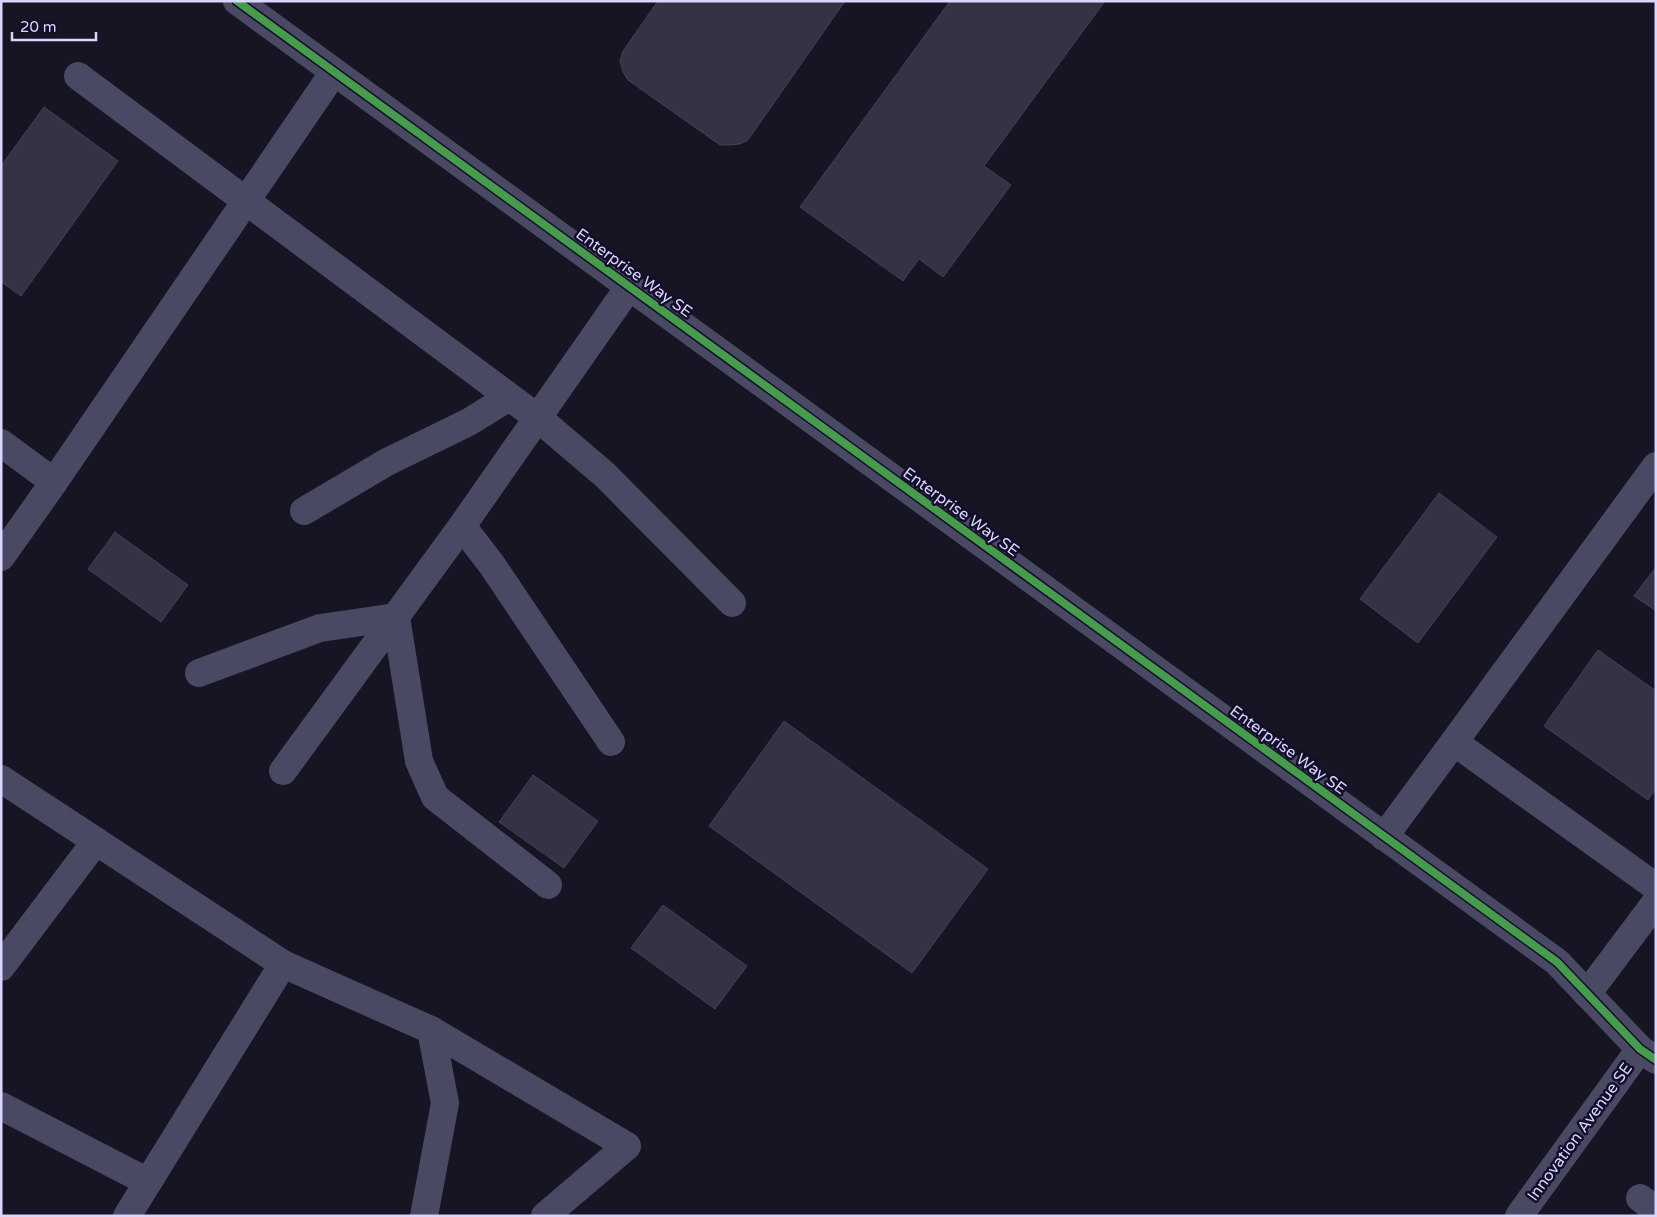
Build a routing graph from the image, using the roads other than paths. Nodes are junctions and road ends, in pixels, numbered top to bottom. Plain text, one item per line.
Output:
1 (237, 1) edge
2 (334, 72) junction
3 (78, 76) dead end
4 (246, 201) junction
5 (630, 287) junction
6 (509, 397) junction
7 (538, 418) junction
8 (1, 443) edge
9 (1656, 466) edge
10 (54, 482) junction
11 (304, 511) dead end
12 (462, 526) junction
13 (1, 557) edge
14 (732, 603) dead end
15 (396, 617) junction
16 (199, 673) dead end
17 (611, 742) dead end
18 (1454, 742) junction
19 (283, 771) dead end
20 (1, 779) edge
21 (1384, 837) junction
22 (96, 841) junction
23 (548, 885) dead end
24 (1656, 887) edge
25 (1656, 902) edge
26 (283, 964) junction
27 (1, 967) edge
28 (1587, 994) junction
29 (431, 1030) junction
30 (1648, 1054) edge
31 (1, 1106) edge
32 (148, 1182) junction
33 (128, 1216) edge
34 (424, 1216) edge
35 (545, 1216) edge
36 (1520, 1216) edge

1 - 2 street, Enterprise Way SE
2 - 4 street
2 - 5 street, Enterprise Way SE
3 - 4 street
4 - 6 street
4 - 10 street
5 - 7 street
5 - 21 street, Enterprise Way SE
6 - 7 street
6 - 11 street
7 - 12 street
7 - 14 street
8 - 10 street
9 - 18 street
10 - 13 street
12 - 15 street
12 - 17 street
15 - 16 street
15 - 19 street
15 - 23 street
18 - 21 street
18 - 24 street
20 - 22 street
21 - 28 street, Enterprise Way SE
22 - 26 street
22 - 27 street
25 - 28 street
26 - 29 street
26 - 32 street
28 - 30 street, Enterprise Way SE
29 - 34 street
29 - 35 street
30 - 36 street, Innovation Avenue SE
31 - 32 street
32 - 33 street

